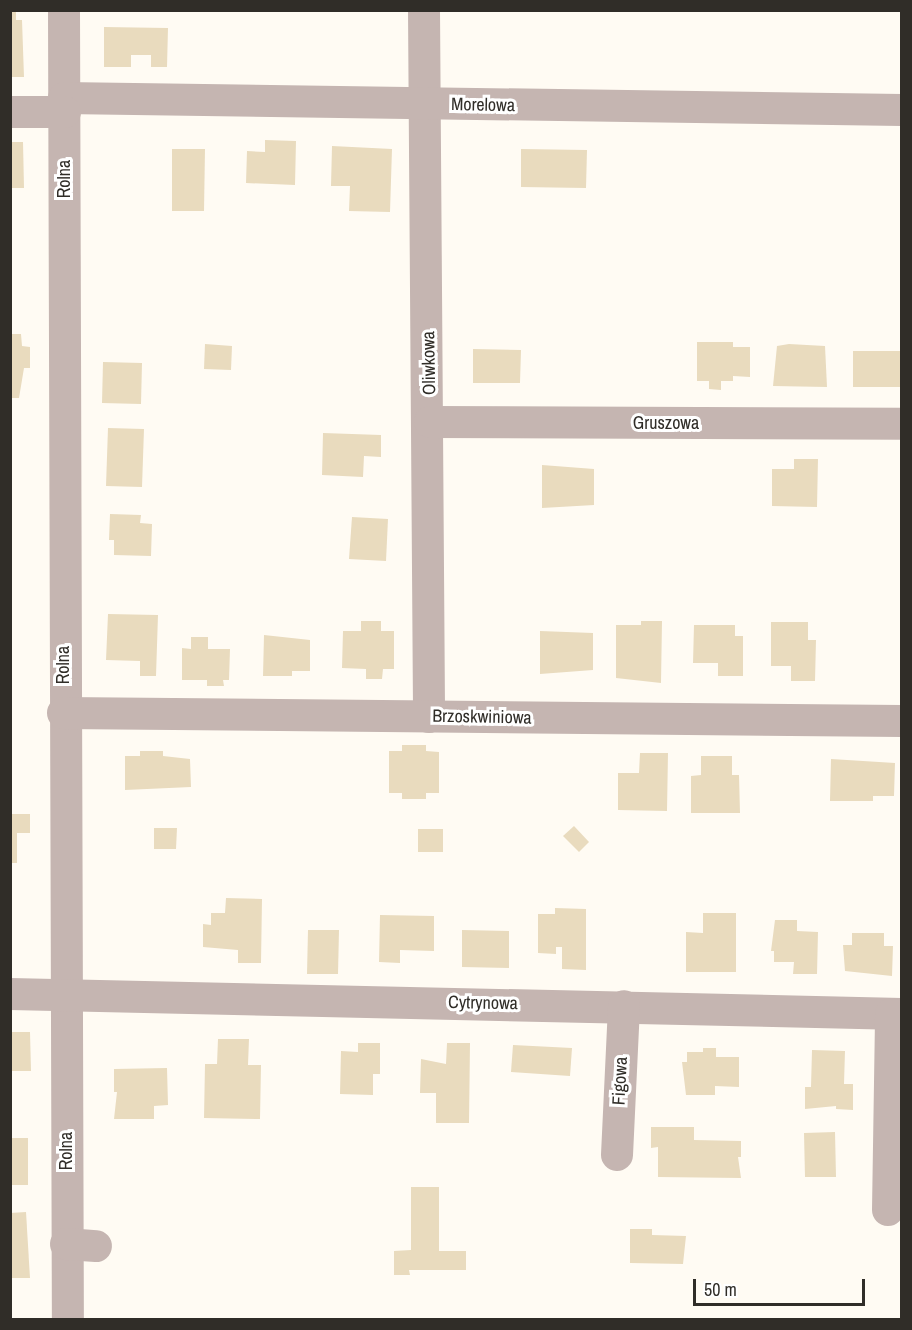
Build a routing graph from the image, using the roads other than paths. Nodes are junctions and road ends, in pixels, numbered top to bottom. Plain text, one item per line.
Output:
1 (64, 10) edge
2 (424, 10) edge
3 (424, 104) junction
4 (64, 105) junction
5 (902, 110) edge
6 (10, 112) edge
7 (430, 422) junction
8 (902, 424) edge
9 (63, 713) junction
10 (429, 717) junction
11 (902, 721) edge
12 (65, 993) junction
13 (10, 994) edge
14 (624, 1006) junction
15 (896, 1014) edge
16 (617, 1155) dead end
17 (888, 1210) dead end
18 (68, 1320) edge

1 - 4 street, Rolna
2 - 3 street, Oliwkowa
3 - 4 street, Morelowa
3 - 5 street, Morelowa
3 - 7 street, Oliwkowa
4 - 6 street, Morelowa
4 - 9 street, Rolna
7 - 8 street, Gruszowa
7 - 10 street, Oliwkowa
9 - 10 street, Brzoskwiniowa
9 - 12 street, Rolna
10 - 11 street, Brzoskwiniowa
12 - 13 street, Cytrynowa
12 - 14 street, Cytrynowa
12 - 18 street, Rolna
14 - 15 street, Cytrynowa
14 - 16 street, Figowa
15 - 17 street

